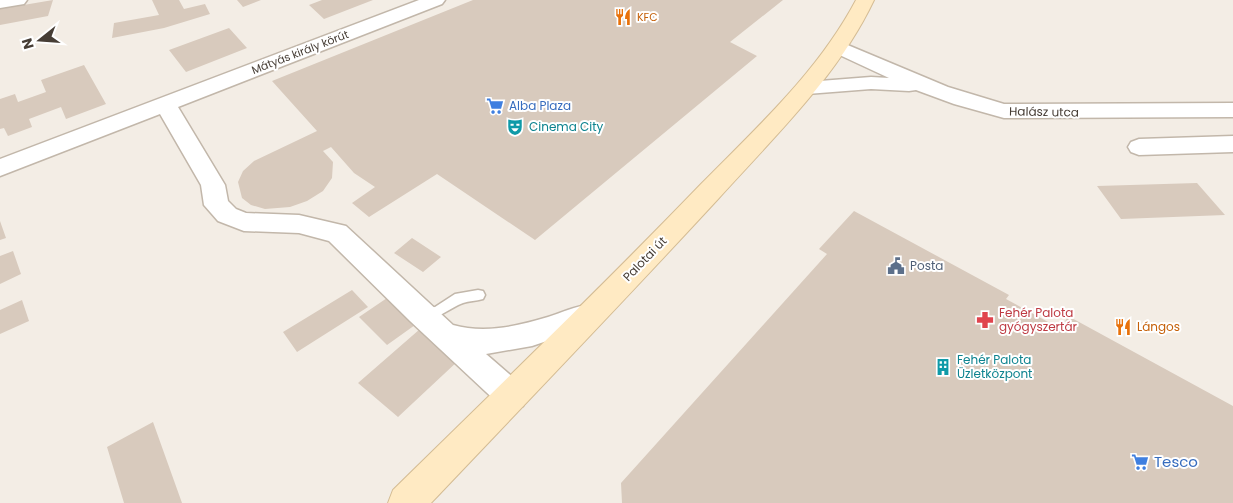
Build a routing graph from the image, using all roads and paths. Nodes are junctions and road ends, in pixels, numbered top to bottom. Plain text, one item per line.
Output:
1 (18, 0) edge
2 (436, 0) edge
3 (865, 0) edge
4 (0, 4) edge
5 (838, 47) junction
6 (925, 86) junction
7 (807, 88) junction
8 (165, 104) junction
9 (1233, 110) edge
10 (1233, 144) edge
11 (1139, 147) dead end
12 (0, 168) edge
13 (478, 296) dead end
14 (420, 313) junction
15 (590, 316) junction
16 (444, 335) junction
17 (512, 396) junction
18 (406, 503) edge

1 - 4 street
2 - 8 street, Mátyás király körút
3 - 5 main road, Palotai út
5 - 6 street, Halász utca
5 - 7 main road, Palotai út
6 - 7 street
6 - 9 street, Halász utca
7 - 15 main road, Palotai út
8 - 12 street, Mátyás király körút
8 - 14 street
10 - 11 street
13 - 14 lane
14 - 16 street
15 - 16 street
15 - 17 main road, Palotai út
16 - 17 street
17 - 18 main road, Palotai út

